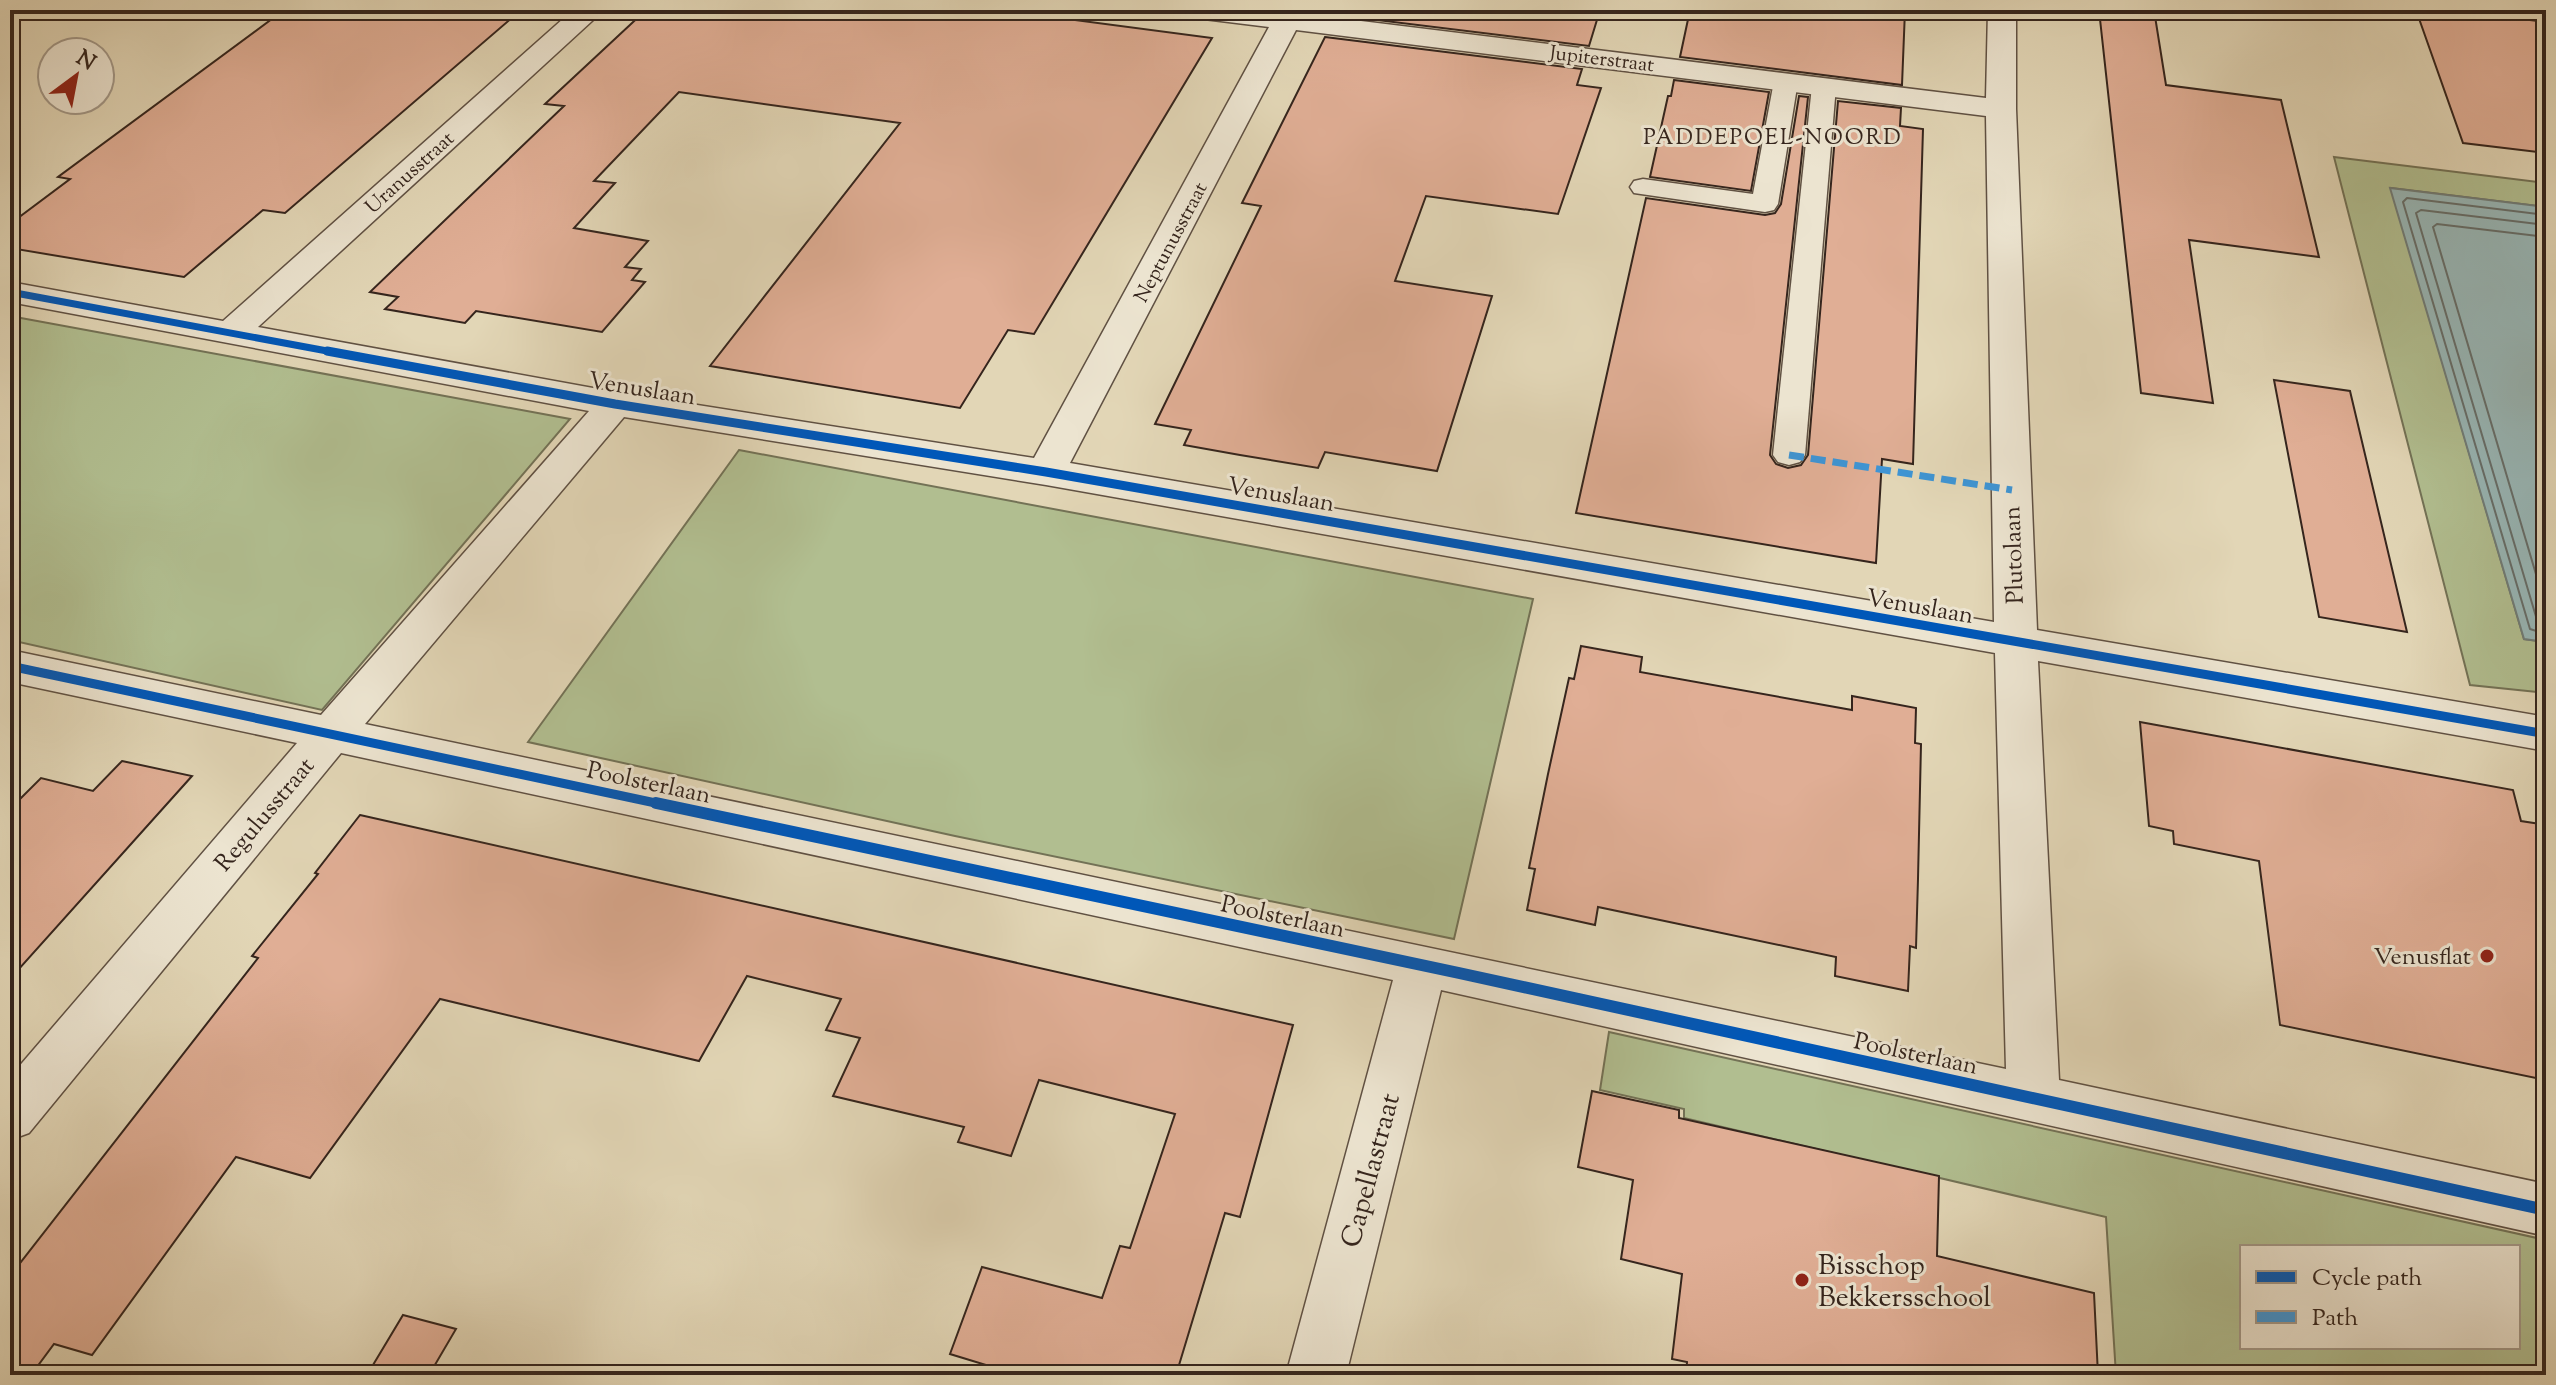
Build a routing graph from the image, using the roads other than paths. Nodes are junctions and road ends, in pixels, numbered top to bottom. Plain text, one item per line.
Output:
1 (590, 10) edge
2 (1204, 10) edge
3 (2002, 10) edge
4 (1289, 15) edge
5 (1786, 81) junction
6 (1824, 86) junction
7 (2001, 109) junction
8 (1643, 187) dead end
9 (10, 292) edge
10 (229, 334) junction
11 (615, 404) junction
12 (1789, 455) dead end
13 (1046, 472) junction
14 (2016, 643) junction
15 (10, 666) edge
16 (2546, 734) edge
17 (330, 735) junction
18 (1422, 965) junction
19 (2033, 1099) junction
20 (10, 1116) edge
21 (2546, 1210) edge
22 (1316, 1375) edge

1 - 10 street, Uranusstraat
2 - 4 street, Jupiterstraat
3 - 7 street, Plutolaan
4 - 5 street, Jupiterstraat
4 - 13 street, Neptunusstraat
5 - 6 street, Jupiterstraat
5 - 8 lane
6 - 7 street, Jupiterstraat
6 - 12 lane
7 - 14 street, Plutolaan
9 - 10 street, Venuslaan
10 - 11 street, Venuslaan
11 - 13 street, Venuslaan
11 - 17 street, Regulusstraat
13 - 14 street, Venuslaan
14 - 16 street, Venuslaan
14 - 19 street, Plutolaan
15 - 17 street, Poolsterlaan
17 - 18 street, Poolsterlaan
17 - 20 street, Regulusstraat
18 - 19 street, Poolsterlaan
18 - 22 street, Capellastraat
19 - 21 street, Poolsterlaan

